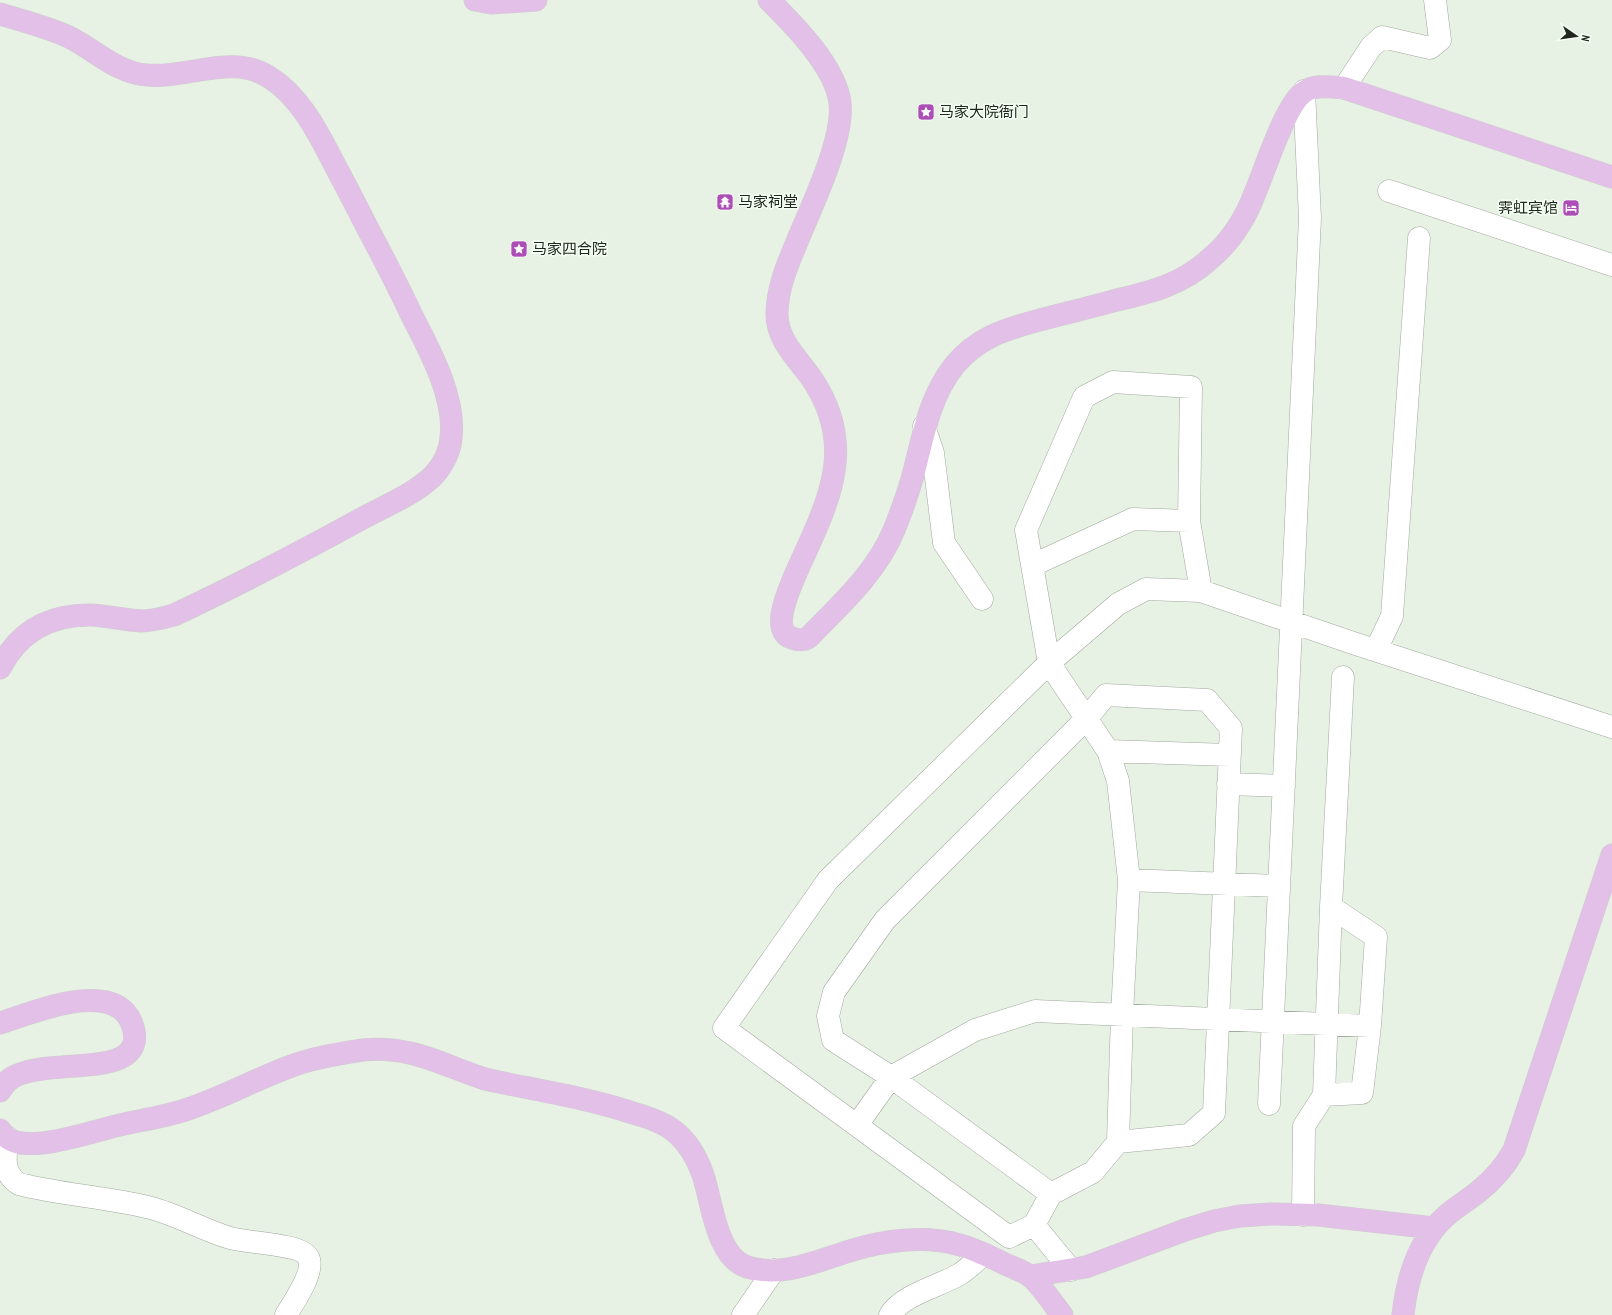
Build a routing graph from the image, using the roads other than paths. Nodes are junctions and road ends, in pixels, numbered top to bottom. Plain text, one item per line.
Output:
1 (475, 0) edge
2 (536, 0) edge
3 (769, 0) edge
4 (1435, 0) edge
5 (0, 14) edge
6 (1344, 88) junction
7 (1304, 92) junction
8 (1612, 177) edge
9 (1389, 191) dead end
10 (1419, 238) dead end
11 (1612, 265) edge
12 (924, 426) junction
13 (1189, 521) junction
14 (1033, 565) junction
15 (1201, 591) junction
16 (982, 600) dead end
17 (1291, 621) junction
18 (1376, 650) junction
19 (1049, 663) junction
20 (0, 668) edge
21 (1343, 677) dead end
22 (1087, 718) junction
23 (1612, 727) edge
24 (1108, 751) junction
25 (1229, 756) junction
26 (1228, 784) junction
27 (1284, 786) junction
28 (1612, 855) edge
29 (1129, 880) junction
30 (1224, 884) junction
31 (1279, 886) junction
32 (1331, 907) junction
33 (1122, 1015) junction
34 (1218, 1019) junction
35 (1273, 1022) junction
36 (0, 1023) edge
37 (1327, 1024) junction
38 (1370, 1026) junction
39 (891, 1077) junction
40 (0, 1091) edge
41 (1324, 1095) junction
42 (1269, 1104) dead end
43 (857, 1125) junction
44 (4, 1134) edge
45 (1118, 1142) junction
46 (1051, 1194) junction
47 (1303, 1215) junction
48 (1034, 1225) junction
49 (1434, 1228) junction
50 (984, 1254) junction
51 (774, 1270) junction
52 (1071, 1270) junction
53 (1031, 1276) junction
54 (286, 1315) edge
55 (743, 1315) edge
56 (890, 1315) edge
57 (1062, 1315) edge
58 (1403, 1315) edge

1 - 2 main road
3 - 12 main road
4 - 6 street
5 - 20 main road
6 - 7 main road
6 - 8 main road
7 - 12 main road
7 - 17 street
9 - 11 street
10 - 18 street
12 - 16 street
13 - 14 street
13 - 14 street
13 - 15 street
14 - 19 street
15 - 17 street
15 - 19 street
17 - 18 street
17 - 27 street
18 - 23 street
19 - 22 street
19 - 43 street
21 - 32 street
22 - 24 street
22 - 25 street
22 - 39 street
24 - 25 street
24 - 29 street
25 - 26 street
26 - 27 street
26 - 30 street
27 - 31 street
28 - 49 main road
29 - 30 street
29 - 33 street
30 - 31 street
30 - 34 street
31 - 35 street
32 - 37 street
32 - 38 street
33 - 34 street
33 - 39 street
33 - 45 street
34 - 35 street
34 - 45 street
35 - 37 street
35 - 42 street
36 - 40 main road
37 - 38 street
37 - 41 street
38 - 41 street
39 - 43 street
39 - 46 street
41 - 47 street
43 - 48 street
44 - 51 main road
44 - 54 street
45 - 46 street
46 - 48 street
47 - 49 main road
47 - 52 main road
48 - 52 street
49 - 58 main road
50 - 51 main road
50 - 53 main road
50 - 56 street
51 - 55 street
52 - 53 main road
53 - 57 main road

